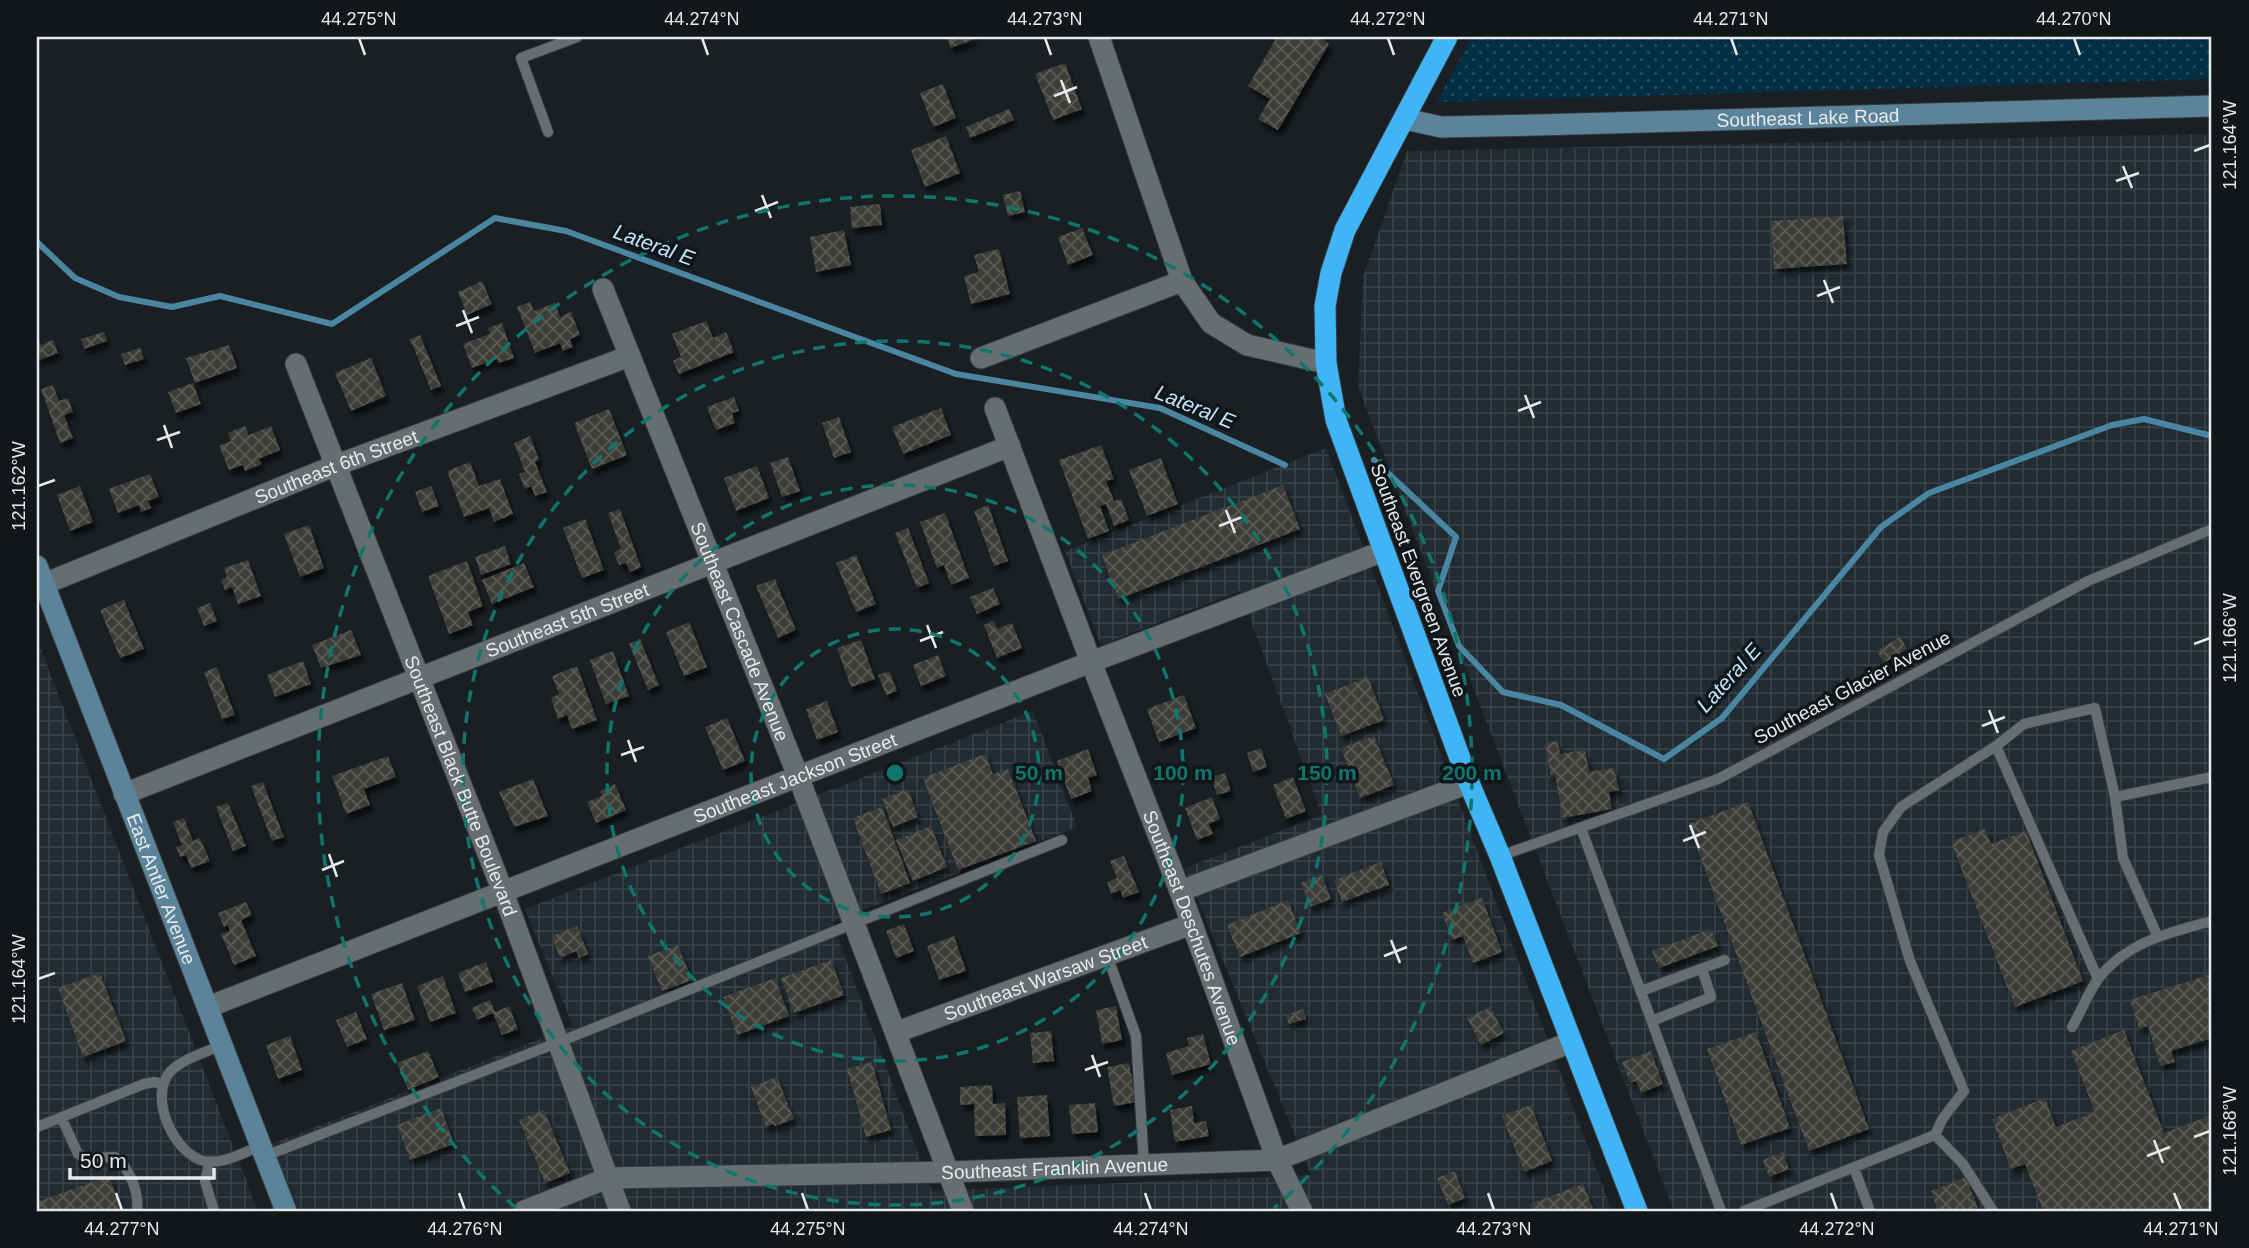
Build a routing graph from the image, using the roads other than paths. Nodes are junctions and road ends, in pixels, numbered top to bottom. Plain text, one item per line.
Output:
1 (577, 37) edge
2 (1099, 37) edge
3 (1447, 37) edge
4 (2212, 106) edge
5 (1405, 119) junction
6 (548, 132) dead end
7 (1182, 281) junction
8 (603, 289) dead end
9 (630, 356) junction
10 (981, 358) dead end
11 (1326, 363) junction
12 (296, 364) dead end
13 (995, 408) dead end
14 (1010, 446) junction
15 (334, 466) junction
16 (2212, 529) edge
17 (1384, 551) junction
18 (713, 564) junction
19 (40, 575) edge
20 (1091, 662) junction
21 (418, 677) junction
22 (1996, 746) junction
23 (798, 776) junction
24 (2212, 776) edge
25 (1469, 783) junction
26 (124, 794) junction
27 (2115, 797) junction
28 (1581, 828) junction
29 (1062, 839) dead end
30 (1500, 856) junction
31 (1180, 891) junction
32 (503, 892) junction
33 (2212, 921) edge
34 (855, 922) junction
35 (1192, 924) junction
36 (2157, 935) junction
37 (1107, 955) junction
38 (1725, 960) dead end
39 (1702, 969) junction
40 (2098, 979) junction
41 (1641, 991) junction
42 (208, 1007) junction
43 (1652, 1021) junction
44 (2072, 1027) dead end
45 (897, 1032) junction
46 (559, 1042) junction
47 (1571, 1042) junction
48 (222, 1045) junction
49 (163, 1084) junction
50 (61, 1117) junction
51 (37, 1127) edge
52 (1935, 1135) junction
53 (263, 1151) junction
54 (1277, 1160) junction
55 (210, 1161) junction
56 (1144, 1165) junction
57 (1854, 1168) junction
58 (948, 1172) junction
59 (608, 1178) junction
60 (137, 1211) edge
61 (214, 1211) edge
62 (286, 1211) edge
63 (524, 1211) edge
64 (620, 1211) edge
65 (963, 1211) edge
66 (1302, 1211) edge
67 (1637, 1211) edge
68 (1721, 1211) edge
69 (1744, 1211) edge
70 (1870, 1211) edge
71 (1993, 1211) edge

1 - 6 lane
2 - 7 street
3 - 5 highway, Southeast Evergreen Avenue
4 - 5 street, Southeast Lake Road
5 - 11 highway, Southeast Evergreen Avenue
7 - 10 street
7 - 11 street
8 - 9 street, Southeast Cascade Avenue
9 - 15 street, Southeast 6th Street
9 - 18 street, Southeast Cascade Avenue
11 - 17 highway, Southeast Evergreen Avenue
12 - 15 street, Southeast Black Butte Boulevard
13 - 14 street, Southeast Deschutes Avenue
14 - 18 street, Southeast 5th Street
14 - 20 street, Southeast Deschutes Avenue
15 - 19 street, Southeast 6th Street
15 - 21 street, Southeast Black Butte Boulevard
16 - 28 lane, Southeast Glacier Avenue
17 - 20 street, Southeast Jackson Street
17 - 25 highway, Southeast Evergreen Avenue
18 - 21 street, Southeast 5th Street
18 - 23 street, Southeast Cascade Avenue
19 - 26 street, East Antler Avenue
20 - 23 street, Southeast Jackson Street
20 - 31 street, Southeast Deschutes Avenue
21 - 26 street, Southeast 5th Street
21 - 32 street, Southeast Black Butte Boulevard
22 - 27 lane
22 - 40 lane
22 - 52 lane
23 - 32 street, Southeast Jackson Street
23 - 34 street, Southeast Cascade Avenue
24 - 27 lane
25 - 30 highway, Southeast Evergreen Avenue
25 - 31 street
26 - 42 street, East Antler Avenue
27 - 36 lane
28 - 30 lane, Southeast Glacier Avenue
28 - 41 lane
29 - 34 lane
30 - 47 highway, Southeast Evergreen Avenue
31 - 35 street, Southeast Deschutes Avenue
32 - 42 street, Southeast Jackson Street
32 - 46 street, Southeast Black Butte Boulevard
33 - 36 lane
34 - 45 street, Southeast Cascade Avenue
34 - 46 lane
35 - 37 street, Southeast Warsaw Street
35 - 54 street, Southeast Deschutes Avenue
36 - 40 lane
37 - 45 street, Southeast Warsaw Street
37 - 56 lane
38 - 39 lane
39 - 41 lane
39 - 43 lane
40 - 44 lane
41 - 43 lane
42 - 48 street, East Antler Avenue
43 - 68 lane
45 - 58 street, Southeast Cascade Avenue
46 - 53 lane
46 - 59 street, Southeast Black Butte Boulevard
47 - 54 street, Southeast Franklin Avenue
47 - 67 highway, Southeast Evergreen Avenue
48 - 49 lane
48 - 53 street, East Antler Avenue
49 - 50 lane
49 - 55 lane
50 - 51 lane
50 - 60 lane
52 - 57 lane
52 - 71 lane
53 - 55 lane
53 - 62 street, East Antler Avenue
54 - 56 street, Southeast Franklin Avenue
54 - 66 street, Southeast Deschutes Avenue
55 - 61 lane
56 - 58 street, Southeast Franklin Avenue
57 - 69 lane
57 - 70 lane
58 - 59 street, Southeast Franklin Avenue
58 - 65 street, Southeast Cascade Avenue
59 - 63 street, Southeast Franklin Avenue
59 - 64 street, Southeast Black Butte Boulevard

